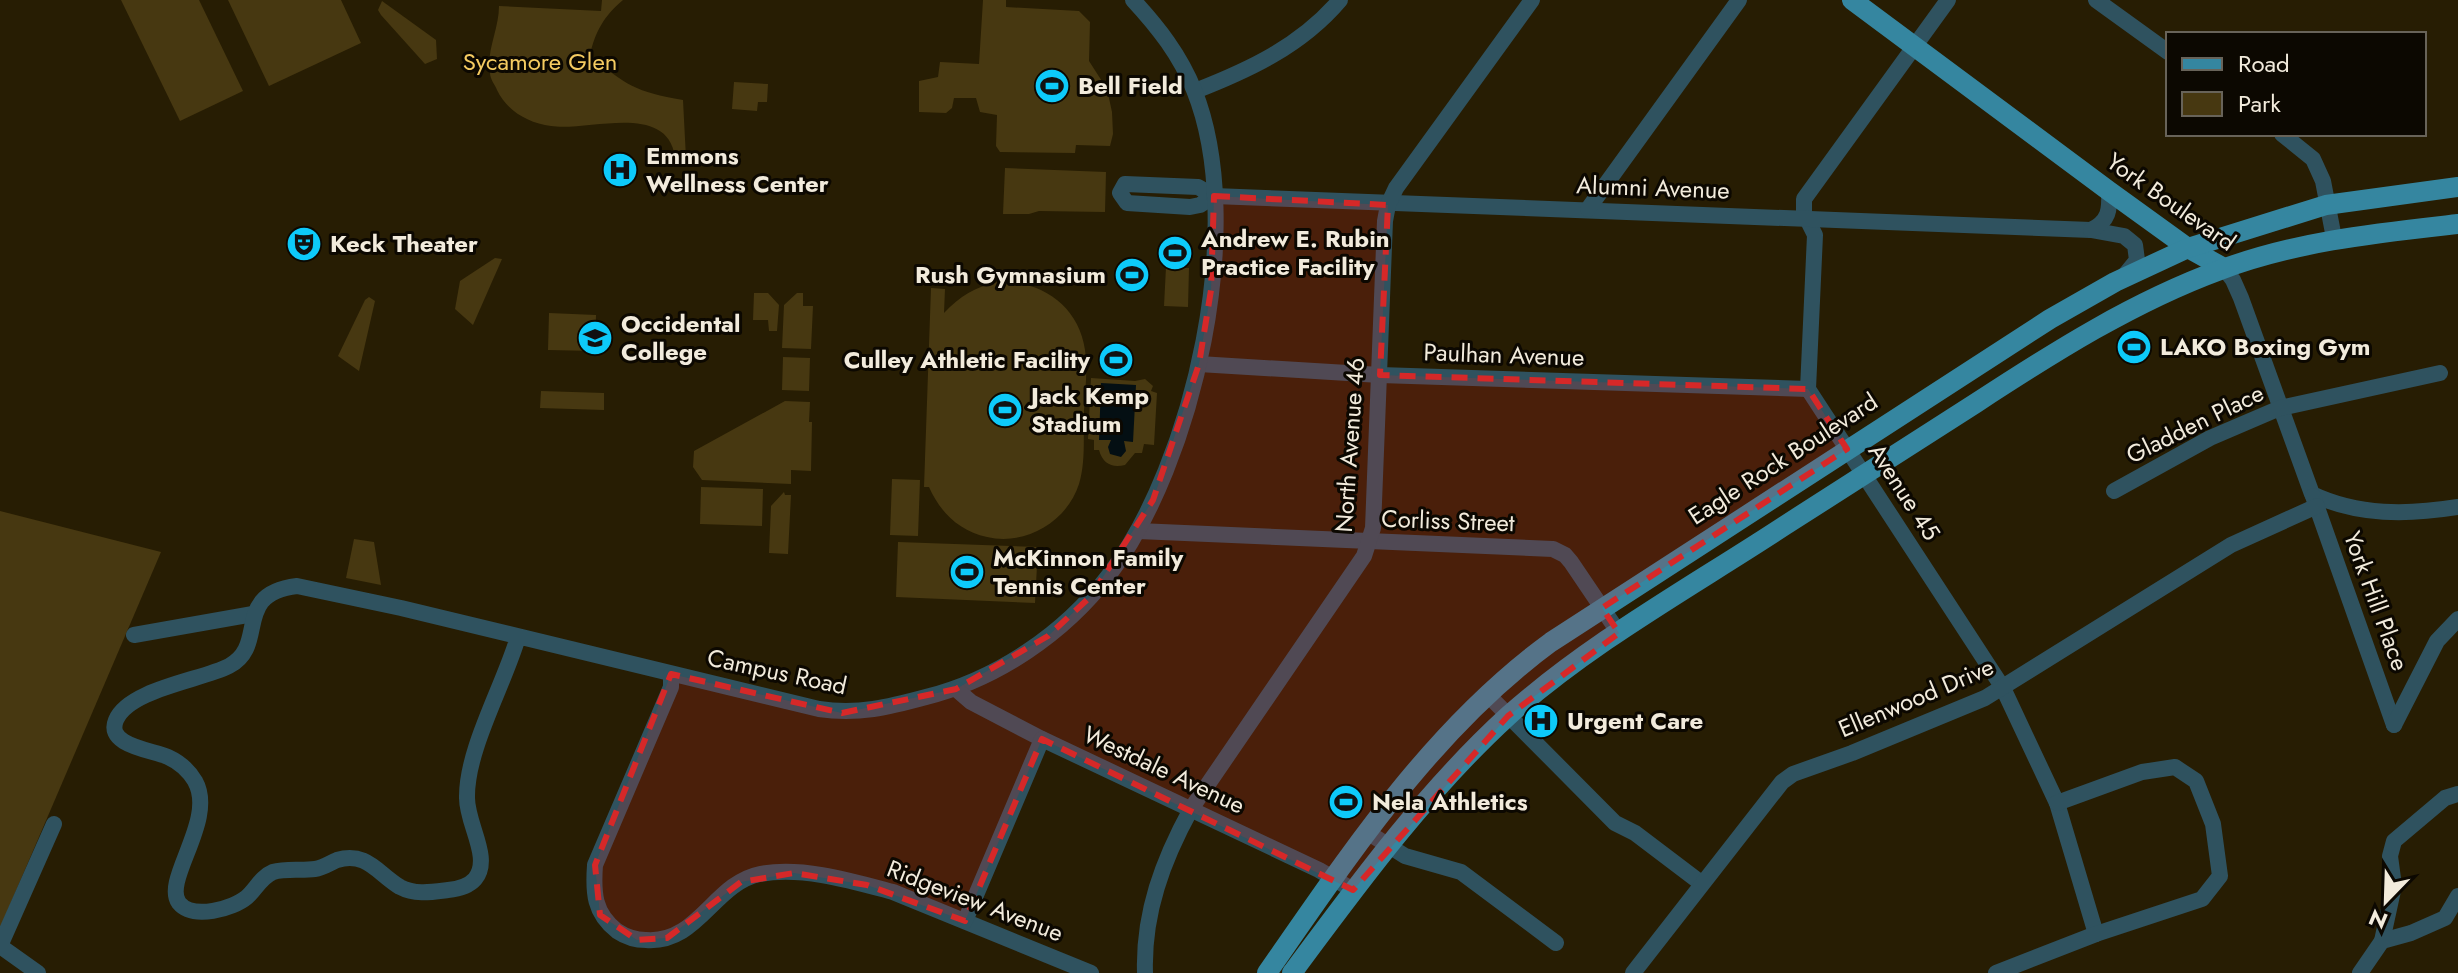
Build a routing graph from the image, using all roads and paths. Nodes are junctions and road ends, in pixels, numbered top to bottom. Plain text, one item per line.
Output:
1 (1133, 0) edge
2 (1340, 0) edge
3 (1532, 0) edge
4 (1739, 0) edge
5 (1852, 0) edge
6 (1948, 0) edge
7 (2096, 0) edge
8 (1915, 46) junction
9 (2166, 51) edge
10 (1195, 91) junction
11 (2284, 136) edge
12 (2458, 187) edge
13 (2109, 191) junction
14 (1214, 196) junction
15 (1388, 205) junction
16 (2326, 205) junction
17 (1588, 209) junction
18 (1806, 218) junction
19 (2458, 224) edge
20 (2091, 230) junction
21 (2334, 238) junction
22 (2188, 248) junction
23 (2224, 268) junction
24 (2115, 282) junction
25 (2096, 293) junction
26 (2112, 319) junction
27 (1199, 364) junction
28 (2440, 373) dead end
29 (1380, 375) junction
30 (1808, 389) junction
31 (2280, 408) junction
32 (1847, 449) junction
33 (1864, 475) junction
34 (2114, 491) dead end
35 (2315, 500) junction
36 (2458, 507) edge
37 (1138, 531) junction
38 (1369, 541) junction
39 (1602, 608) junction
40 (253, 614) junction
41 (2458, 619) edge
42 (1619, 633) junction
43 (134, 635) dead end
44 (518, 637) junction
45 (671, 674) junction
46 (2003, 688) junction
47 (956, 689) junction
48 (1487, 694) junction
49 (1508, 716) junction
50 (1042, 739) junction
51 (2458, 794) edge
52 (2057, 803) junction
53 (1191, 809) junction
54 (54, 824) dead end
55 (1367, 832) junction
56 (1390, 847) junction
57 (1334, 877) junction
58 (1701, 883) junction
59 (1353, 890) junction
60 (2458, 896) edge
61 (965, 921) junction
62 (2096, 934) junction
63 (2382, 941) junction
64 (1556, 943) dead end
65 (38, 973) edge
66 (1091, 973) edge
67 (1145, 973) edge
68 (1267, 973) edge
69 (1292, 973) edge
70 (1633, 973) edge
71 (1996, 973) edge
72 (2360, 973) edge

1 - 10 street, Campus Road
2 - 10 street
3 - 15 street, North Avenue 46
4 - 17 street
5 - 8 main road, York Boulevard
6 - 8 street
7 - 9 street
8 - 13 main road, York Boulevard
8 - 18 street
10 - 14 street, Campus Road
11 - 16 street
12 - 16 main road, Eagle Rock Boulevard
13 - 20 street
13 - 22 main road, York Boulevard
14 - 14 street, Alumni Avenue
14 - 15 street, Alumni Avenue
14 - 27 street, Campus Road
15 - 17 street, Alumni Avenue
15 - 29 street, North Avenue 46
16 - 21 street
16 - 22 main road, Eagle Rock Boulevard
17 - 18 street, Alumni Avenue
18 - 20 street, Alumni Avenue
18 - 30 street
19 - 21 main road
20 - 24 street, Alumni Avenue
21 - 23 main road
22 - 23 main road, York Boulevard
22 - 24 main road, Eagle Rock Boulevard
23 - 26 main road
23 - 31 street, York Boulevard
24 - 25 main road, Eagle Rock Boulevard
25 - 26 main road
25 - 32 main road, Eagle Rock Boulevard
26 - 33 main road
27 - 29 street, Paulhan Avenue
27 - 37 street, Campus Road
28 - 31 street, Gladden Place
29 - 30 street, Paulhan Avenue
29 - 38 street, North Avenue 46
30 - 32 street, Avenue 45
31 - 34 street, Gladden Place
31 - 35 street, York Boulevard
32 - 33 street, Avenue 45
32 - 39 main road, Eagle Rock Boulevard
33 - 42 main road
33 - 46 street, Avenue 45
35 - 36 street
35 - 41 street, York Hill Place
35 - 46 street, Ellenwood Drive
37 - 38 street, Corliss Street
37 - 47 street, Campus Road
38 - 39 street, Corliss Street
38 - 53 street, North Avenue 46
39 - 42 street, Corliss Street
39 - 48 main road, Eagle Rock Boulevard
40 - 43 street, Campus Road
40 - 44 street, Campus Road
40 - 44 street
42 - 49 main road
44 - 45 street, Campus Road
45 - 47 street, Campus Road
45 - 61 street, Ridgeview Avenue
46 - 52 street, Avenue 45
46 - 58 street, Ellenwood Drive
47 - 50 street, Westdale Avenue
48 - 49 street
48 - 55 main road, Eagle Rock Boulevard
49 - 56 main road
49 - 58 street
50 - 53 street, Westdale Avenue
50 - 61 street
51 - 63 street
52 - 62 street, Avenue 45
52 - 62 street
53 - 57 street, Westdale Avenue
53 - 67 street, North Avenue 46
54 - 65 street
55 - 56 street
55 - 57 main road, Eagle Rock Boulevard
56 - 59 main road
56 - 64 street
57 - 59 street, Westdale Avenue
57 - 68 main road, Eagle Rock Boulevard
58 - 70 street, Ellenwood Drive
59 - 69 main road
60 - 63 street
61 - 66 street, Ridgeview Avenue
62 - 71 street
63 - 72 street

